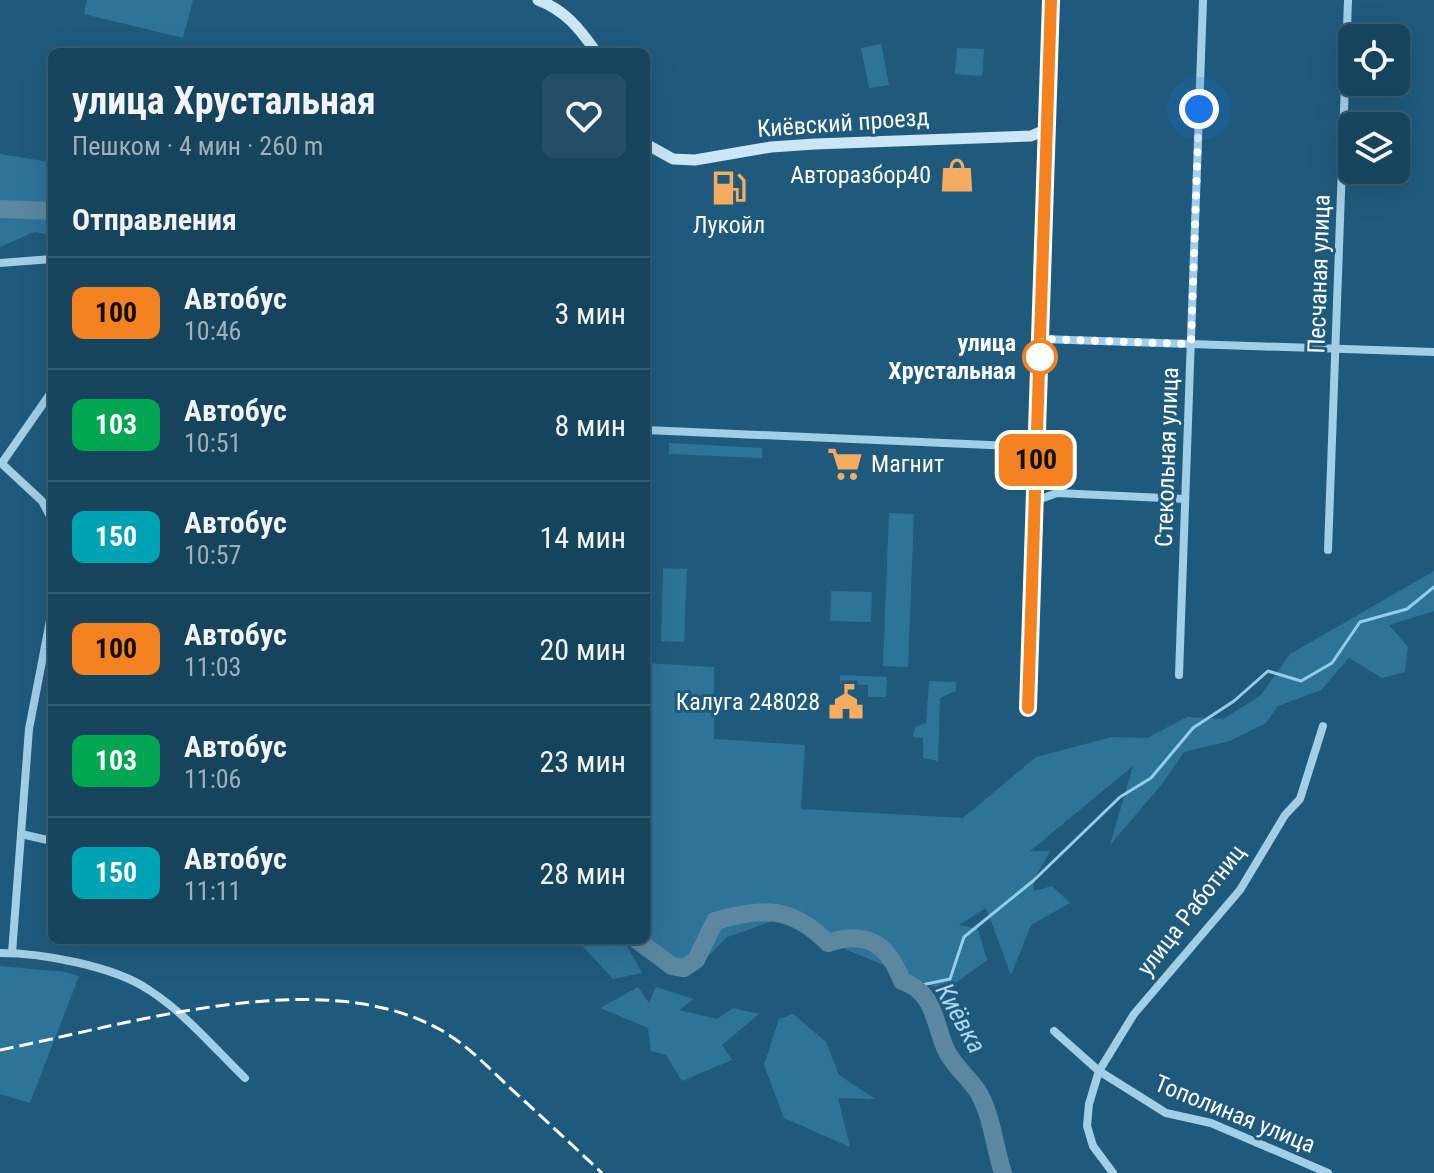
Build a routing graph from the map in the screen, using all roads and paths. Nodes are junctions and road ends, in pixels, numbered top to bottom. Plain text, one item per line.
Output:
1 (538, 0) edge
2 (1051, 0) edge
3 (1203, 0) edge
4 (1348, 0) edge
5 (593, 48) edge
6 (1047, 129) junction
7 (650, 146) edge
8 (48, 259) edge
9 (0, 263) edge
10 (1041, 339) junction
11 (1191, 344) junction
12 (1337, 349) junction
13 (1434, 352) edge
14 (48, 397) edge
15 (650, 430) edge
16 (1037, 447) junction
17 (1, 462) edge
18 (1185, 499) junction
19 (1035, 501) junction
20 (48, 512) edge
21 (1328, 550) dead end
22 (48, 631) edge
23 (1179, 675) dead end
24 (1028, 708) dead end
25 (1323, 726) dead end
26 (21, 834) junction
27 (48, 840) edge
28 (0, 953) edge
29 (12, 953) junction
30 (1054, 1031) dead end
31 (1099, 1071) junction
32 (245, 1078) dead end
33 (1113, 1173) edge
34 (1328, 1173) edge

1 - 5 main road
2 - 6 main road
3 - 11 street, Стекольная улица
4 - 12 street, Песчаная улица
6 - 7 main road, Киёвский проезд
6 - 10 street
8 - 9 street
10 - 11 street
10 - 16 street
11 - 12 street
11 - 18 street, Стекольная улица
12 - 13 street
12 - 21 street, Песчаная улица
14 - 17 street
15 - 16 street
16 - 19 street
17 - 20 street
18 - 19 street
18 - 23 street, Стекольная улица
19 - 24 street
22 - 26 street
25 - 31 street, улица Работниц
26 - 27 street
26 - 29 street
28 - 29 street
29 - 32 street
30 - 31 street, Тополиная улица
31 - 33 street, улица Работниц
31 - 34 street, Тополиная улица

